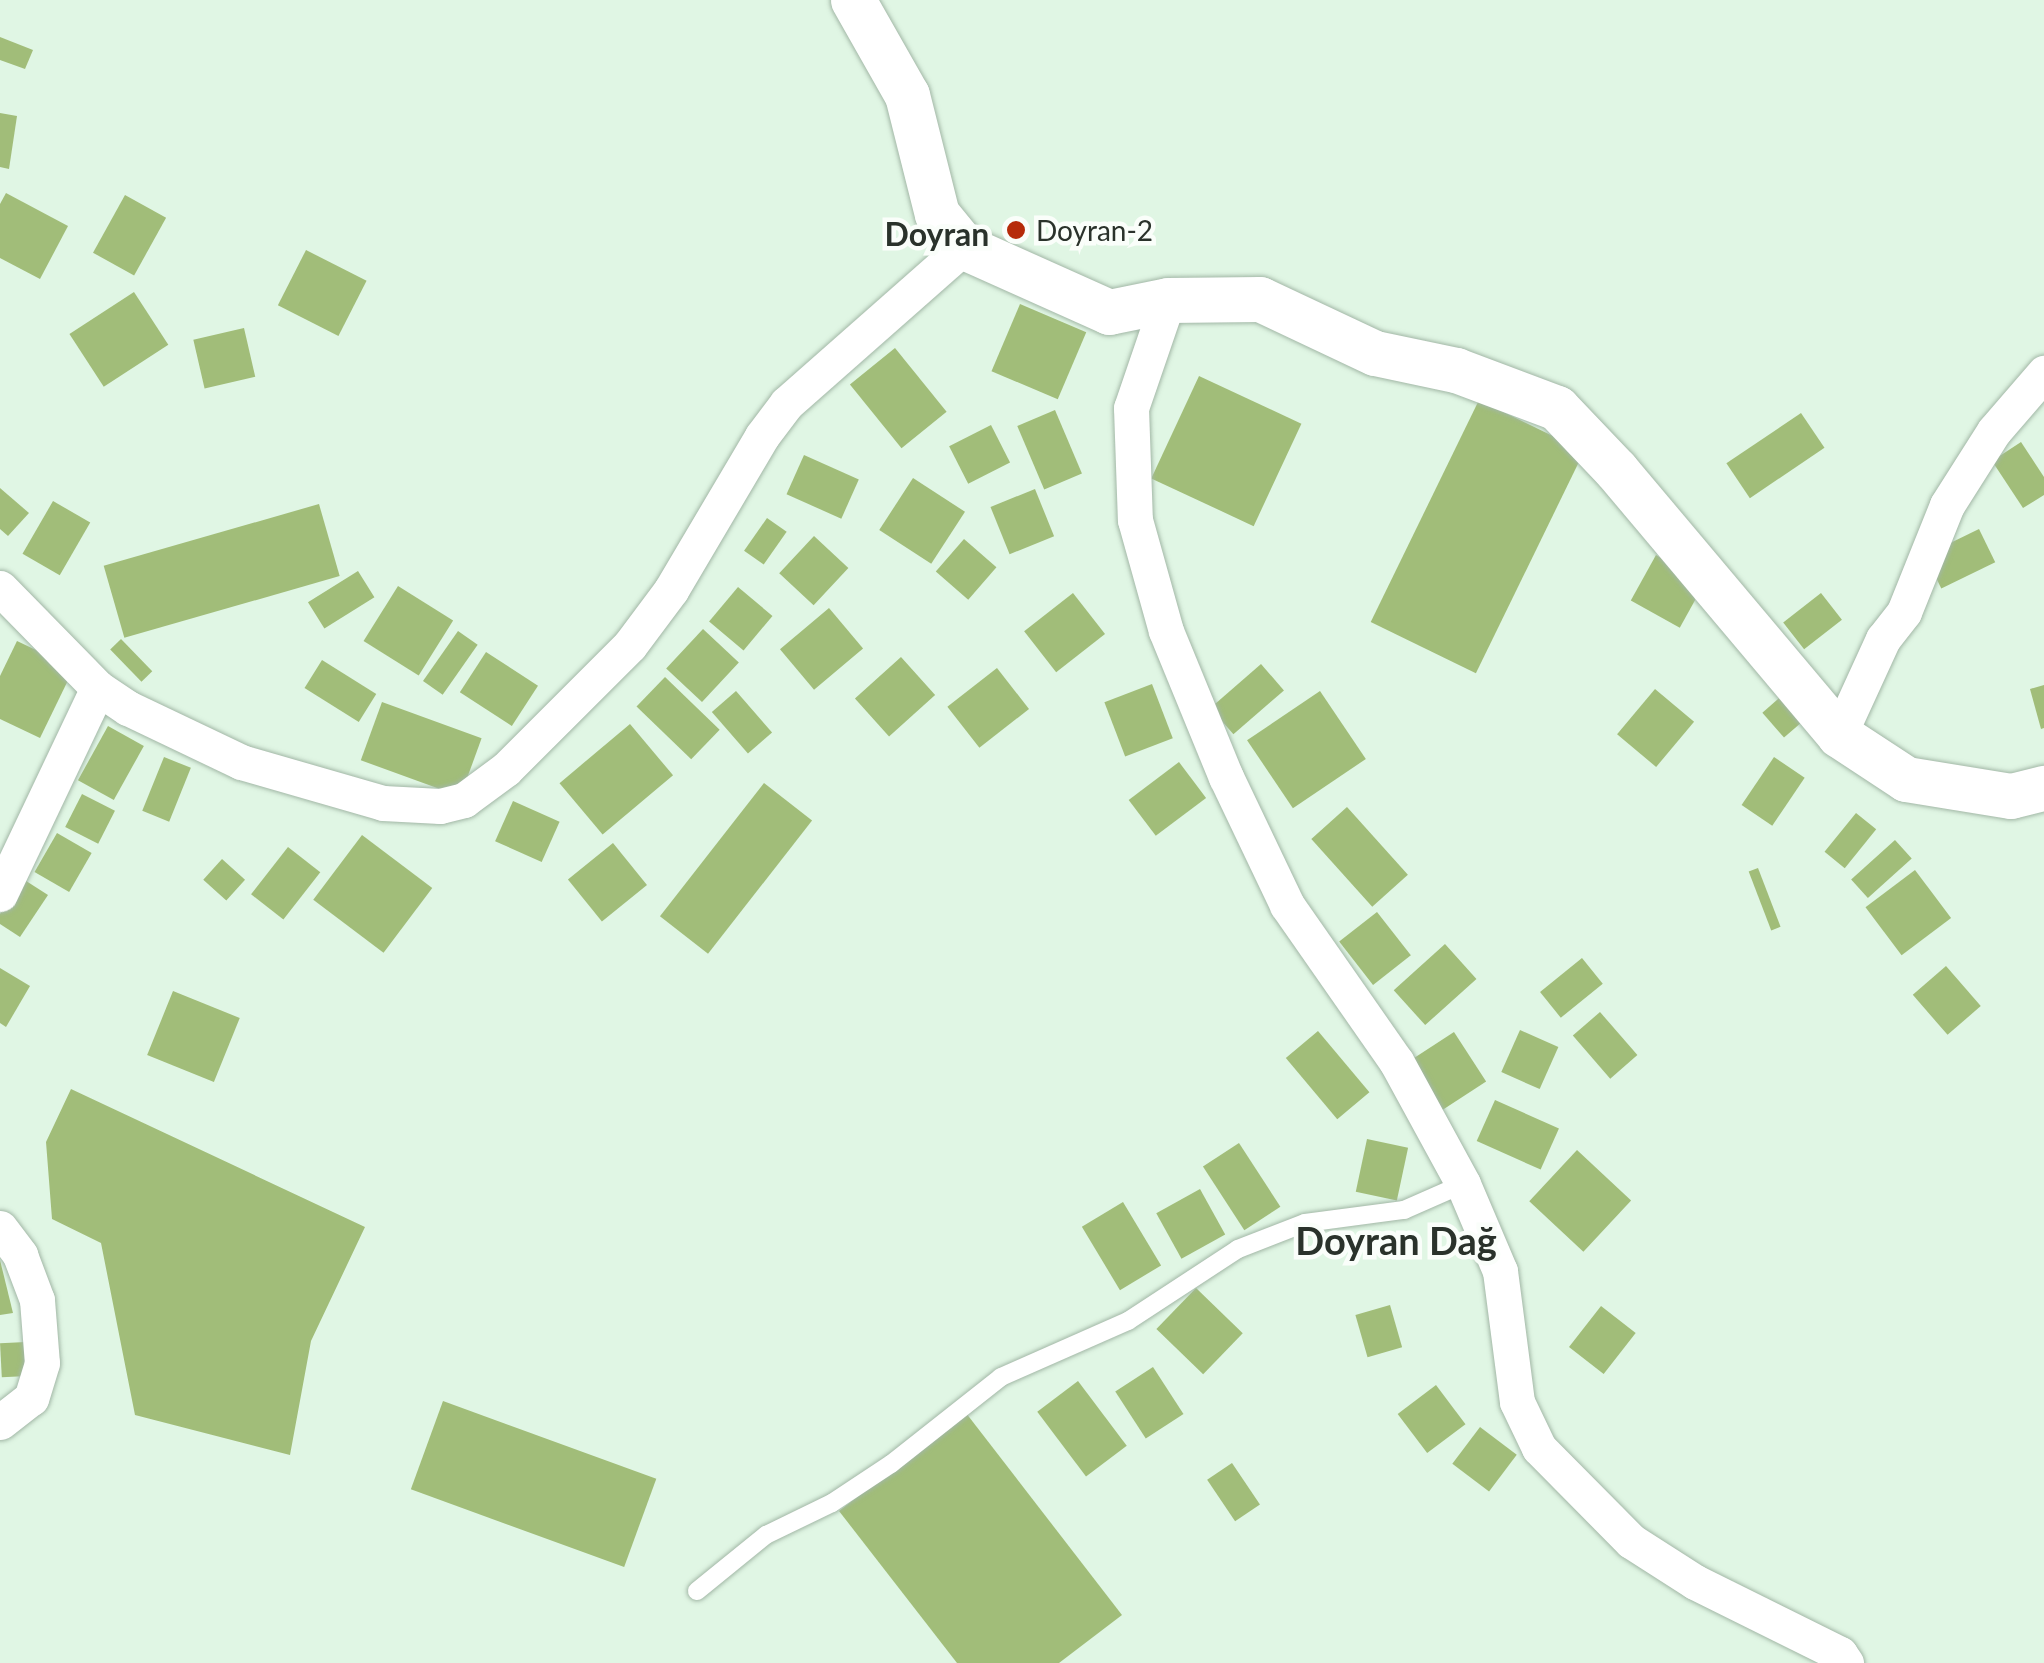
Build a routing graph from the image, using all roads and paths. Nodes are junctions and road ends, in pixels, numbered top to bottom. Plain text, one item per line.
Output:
1 (853, 0) edge
2 (964, 247) junction
3 (1168, 300) junction
4 (2044, 372) edge
5 (0, 588) edge
6 (98, 688) junction
7 (1839, 736) junction
8 (2044, 788) edge
9 (0, 894) edge
10 (1463, 1184) junction
11 (0, 1228) edge
12 (0, 1422) edge
13 (697, 1592) dead end
14 (1846, 1663) edge

1 - 2 street
2 - 3 street
2 - 6 street
3 - 7 street
3 - 10 street
4 - 7 street
5 - 6 street
6 - 9 street
7 - 8 street
10 - 13 lane
10 - 14 street
11 - 12 street

